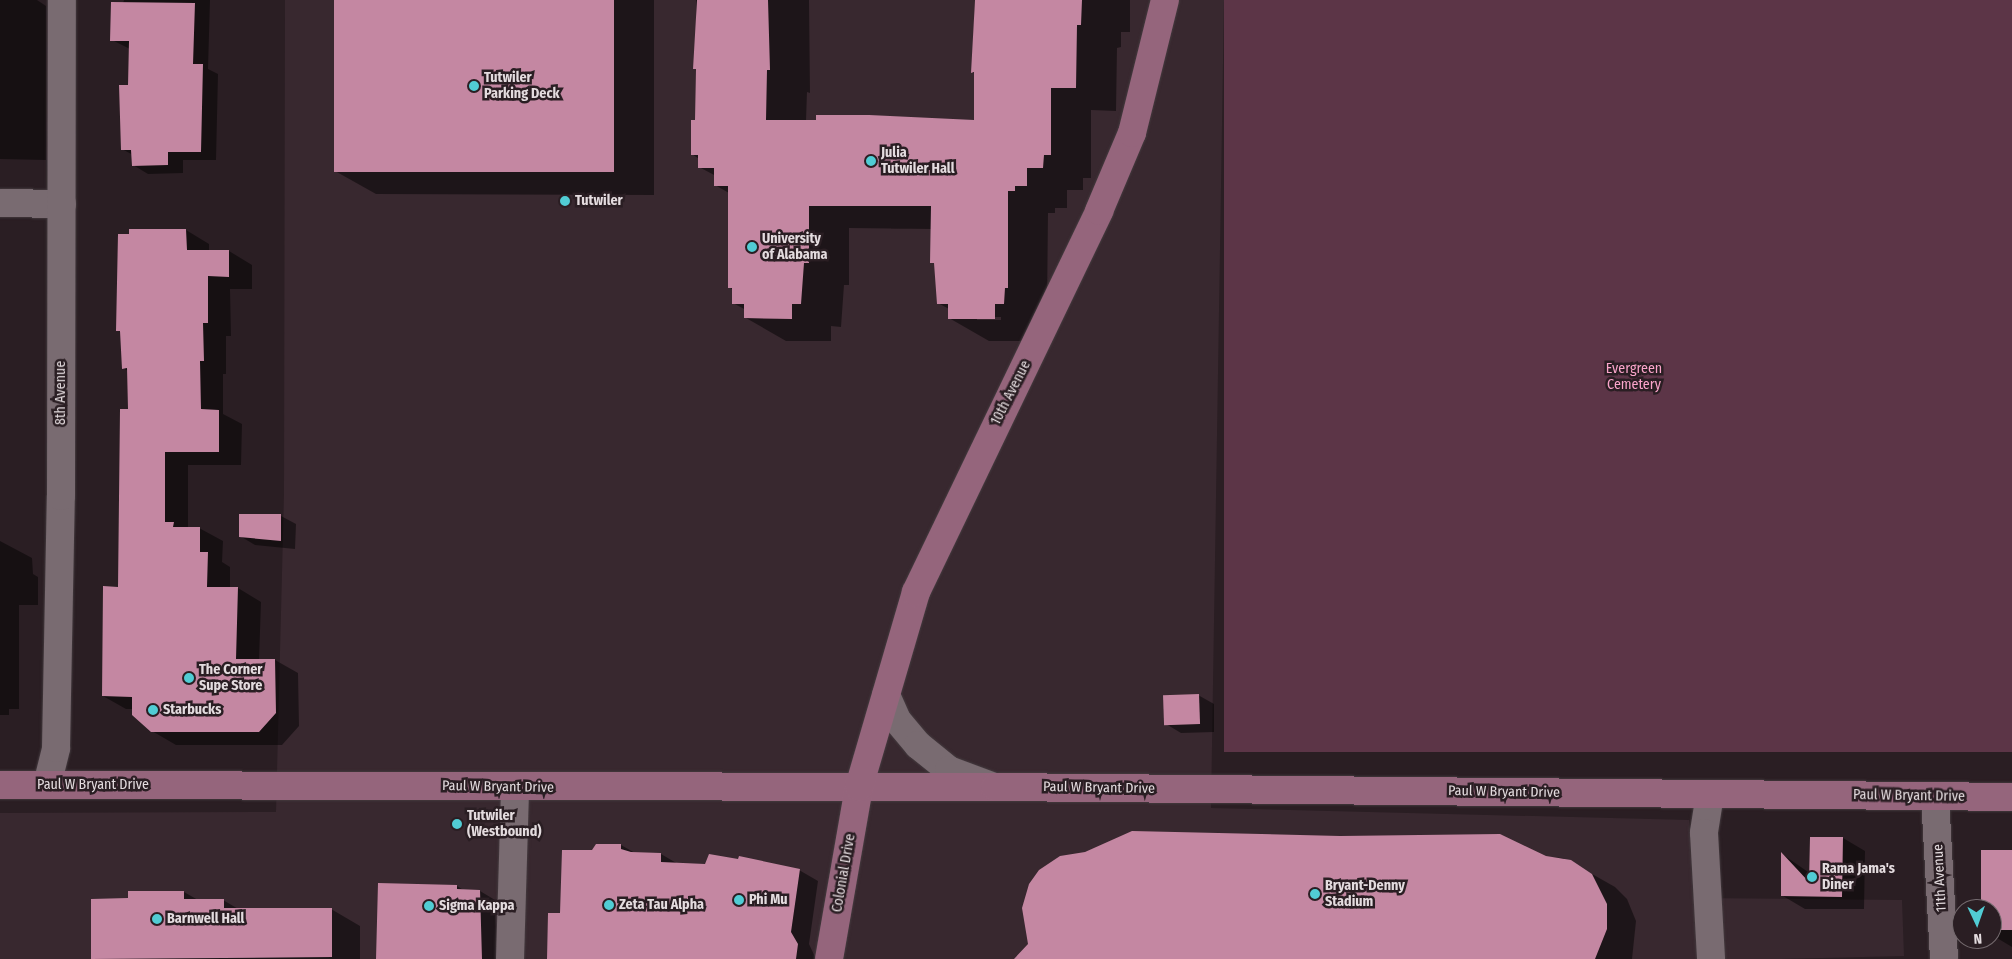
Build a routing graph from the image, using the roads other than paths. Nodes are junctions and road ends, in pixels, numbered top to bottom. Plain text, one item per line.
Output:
1 (62, 0) edge
2 (1166, 0) edge
3 (0, 203) edge
4 (62, 204) junction
5 (886, 695) junction
6 (0, 785) edge
7 (47, 785) junction
8 (859, 787) junction
9 (996, 787) junction
10 (515, 788) junction
11 (1710, 794) junction
12 (1935, 796) junction
13 (2012, 797) edge
14 (510, 959) edge
15 (829, 959) edge
16 (1711, 959) edge
17 (1944, 959) edge

1 - 4 street, 8th Avenue
2 - 5 main road, 10th Avenue
3 - 4 street
4 - 7 street, 8th Avenue
5 - 8 main road, 10th Avenue
5 - 9 street, Paul W Bryant Drive
6 - 7 main road, Paul W Bryant Drive
7 - 10 main road, Paul W Bryant Drive
8 - 9 main road, Paul W Bryant Drive
8 - 10 main road, Paul W Bryant Drive
8 - 15 main road, Colonial Drive
9 - 11 main road, Paul W Bryant Drive
10 - 14 street
11 - 12 main road, Paul W Bryant Drive
11 - 16 street
12 - 13 main road, Paul W Bryant Drive
12 - 17 street, 11th Avenue

